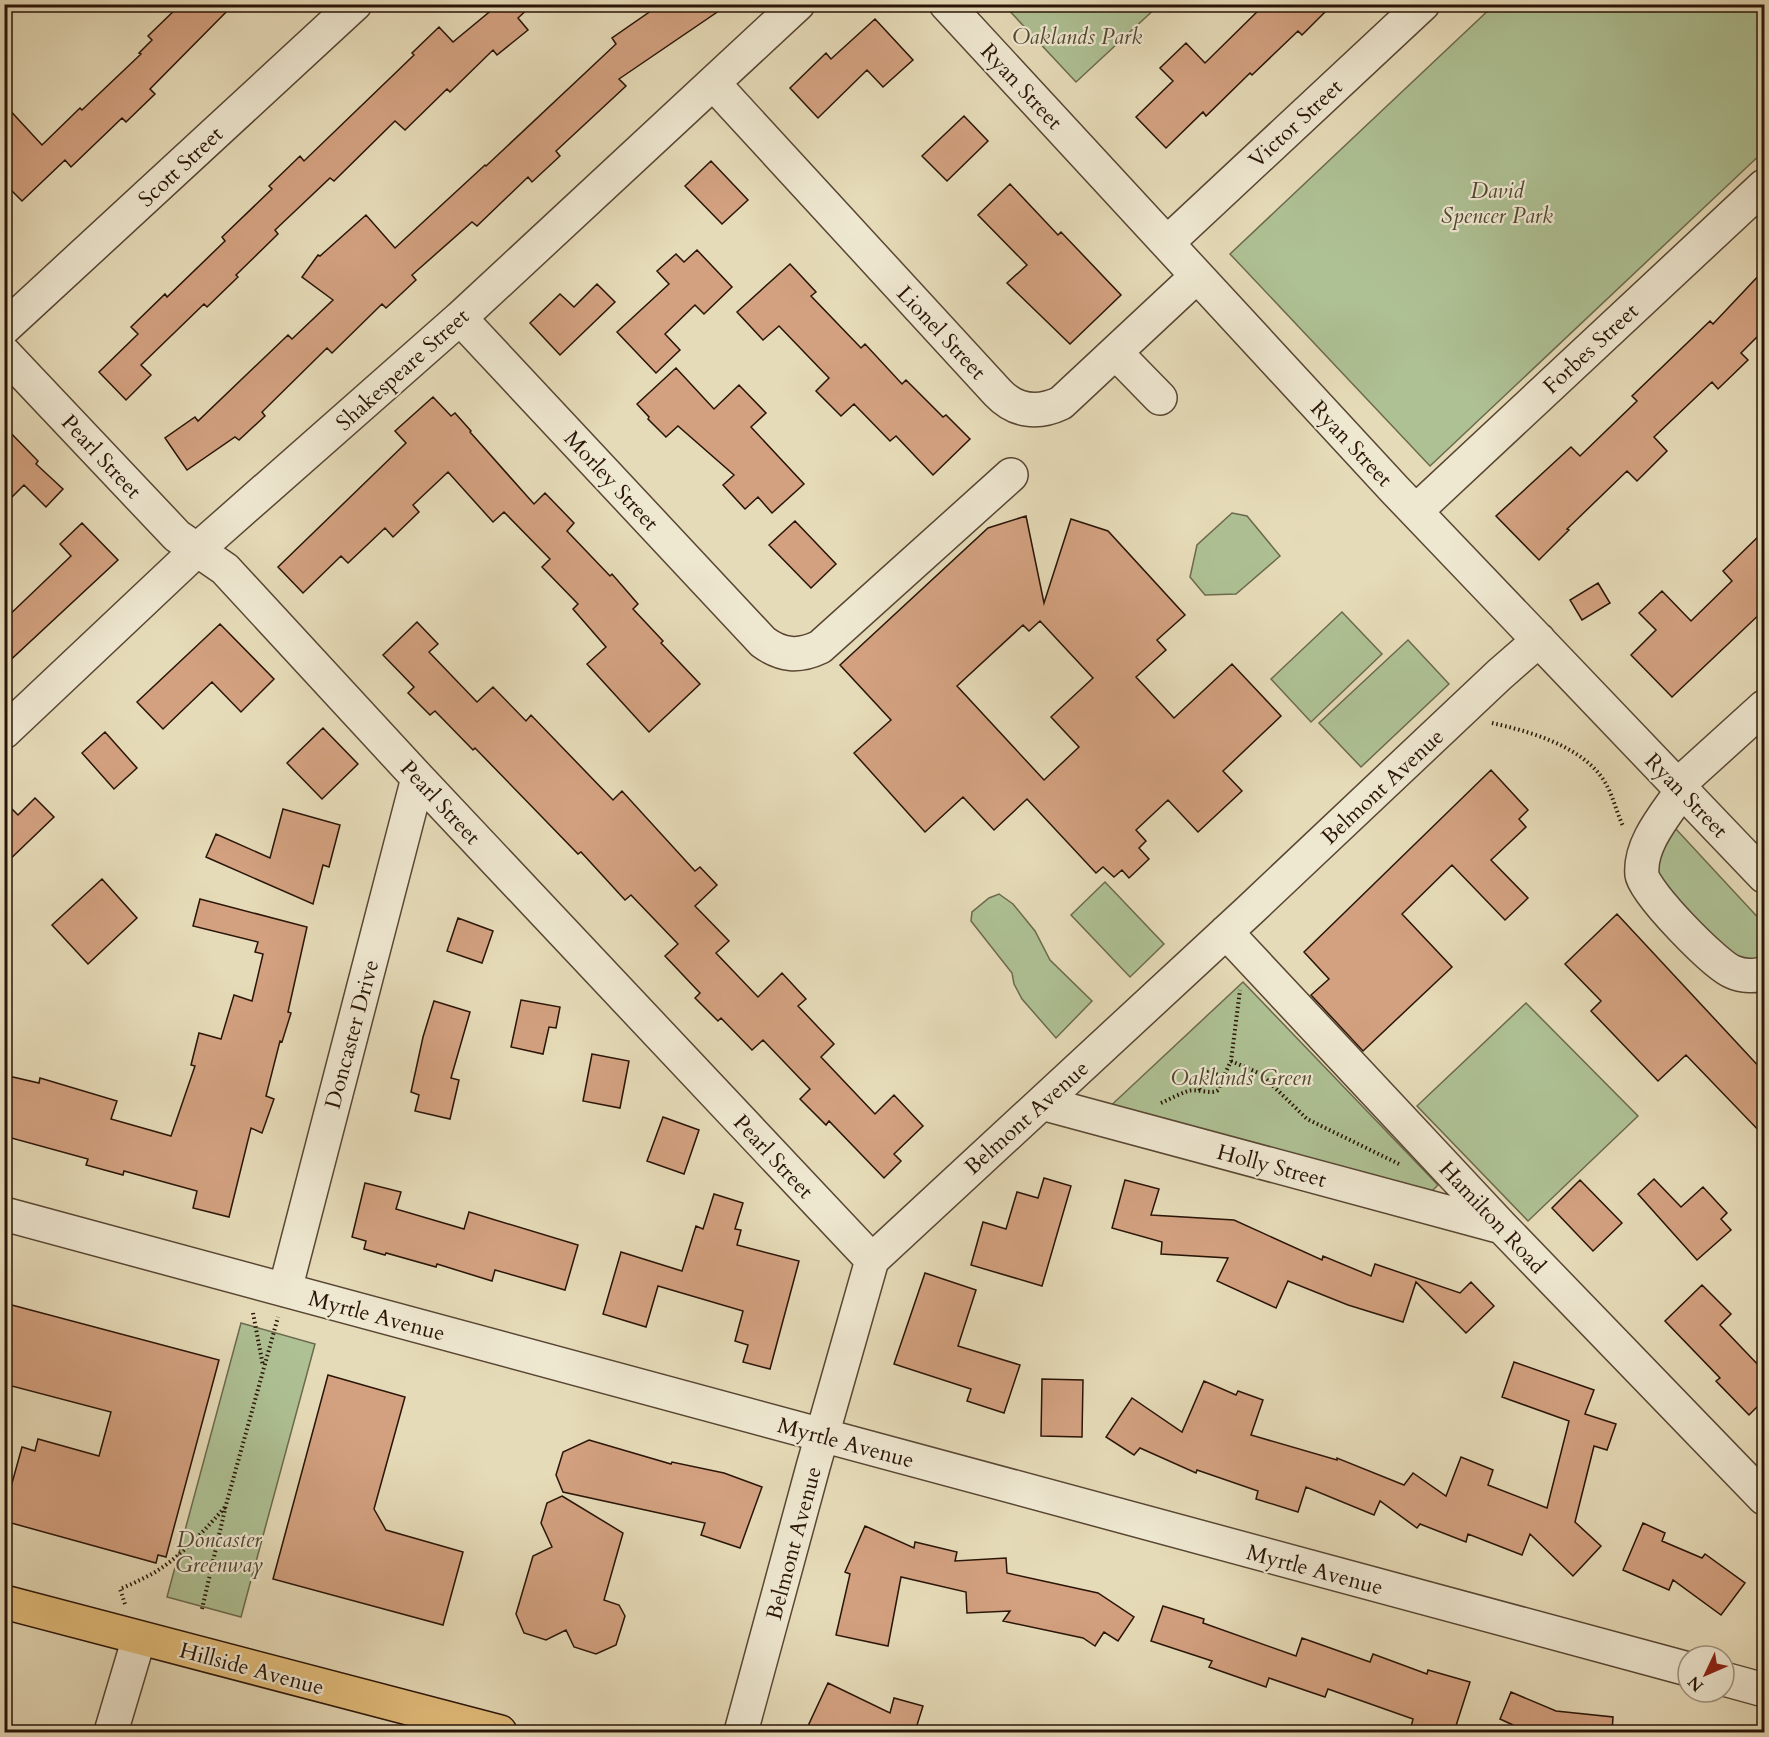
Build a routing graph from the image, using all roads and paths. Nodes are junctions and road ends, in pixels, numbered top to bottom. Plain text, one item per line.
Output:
1 (355, 4) edge
2 (798, 4) edge
3 (946, 4) edge
4 (1423, 4) edge
5 (712, 83) junction
6 (1764, 186) edge
7 (1167, 243) junction
8 (1197, 276) junction
9 (460, 318) junction
10 (4, 328) edge
11 (4, 352) edge
12 (1116, 353) junction
13 (1160, 398) dead end
14 (1011, 475) dead end
15 (1416, 512) junction
16 (198, 549) junction
17 (1539, 640) junction
18 (1764, 707) edge
19 (4, 732) edge
20 (418, 778) junction
21 (1680, 787) junction
22 (1764, 876) edge
23 (1226, 932) junction
24 (1764, 973) edge
25 (1241, 984) dead end
26 (1231, 1060) junction
27 (1221, 1083) junction
28 (1042, 1103) junction
29 (1441, 1162) junction
30 (4, 1214) edge
31 (1502, 1227) junction
32 (872, 1260) junction
33 (281, 1304) junction
34 (253, 1313) dead end
35 (263, 1369) junction
36 (822, 1436) junction
37 (1764, 1498) edge
38 (226, 1505) junction
39 (120, 1589) dead end
40 (4, 1602) edge
41 (202, 1610) dead end
42 (139, 1638) junction
43 (1676, 1666) edge
44 (1736, 1682) edge
45 (1764, 1690) edge
46 (111, 1732) edge
47 (500, 1732) edge
48 (741, 1732) edge

1 - 10 street, Scott Street
2 - 5 street, Shakespeare Street
3 - 7 street, Ryan Street
4 - 7 street, Victor Street
5 - 9 street, Shakespeare Street
5 - 12 street, Lionel Street
6 - 15 street, Forbes Street
7 - 8 street, Ryan Street
8 - 12 street, Lionel Street
8 - 15 street, Ryan Street
9 - 14 street, Morley Street
9 - 16 street, Shakespeare Street
11 - 16 street, Pearl Street
12 - 13 street
15 - 17 street, Ryan Street
16 - 19 street, Shakespeare Street
16 - 20 street, Pearl Street
17 - 21 street, Ryan Street
17 - 23 street, Belmont Avenue
18 - 21 street
20 - 32 street, Pearl Street
20 - 33 street, Doncaster Drive
21 - 22 street, Ryan Street
21 - 24 street
23 - 28 street, Belmont Avenue
23 - 29 street, Hamilton Road
25 - 26 path
26 - 27 path
26 - 29 path
27 - 27 path
28 - 31 street, Holly Street
28 - 32 street, Belmont Avenue
29 - 31 street, Hamilton Road
30 - 33 street, Myrtle Avenue
31 - 37 street, Hamilton Road
32 - 36 street, Belmont Avenue
33 - 35 path
33 - 36 street, Myrtle Avenue
34 - 35 path
35 - 38 path
36 - 43 street, Myrtle Avenue
36 - 48 street, Belmont Avenue
38 - 39 path
38 - 41 path
40 - 42 main road, Hillside Avenue
42 - 46 street
42 - 47 main road, Hillside Avenue
44 - 45 street

